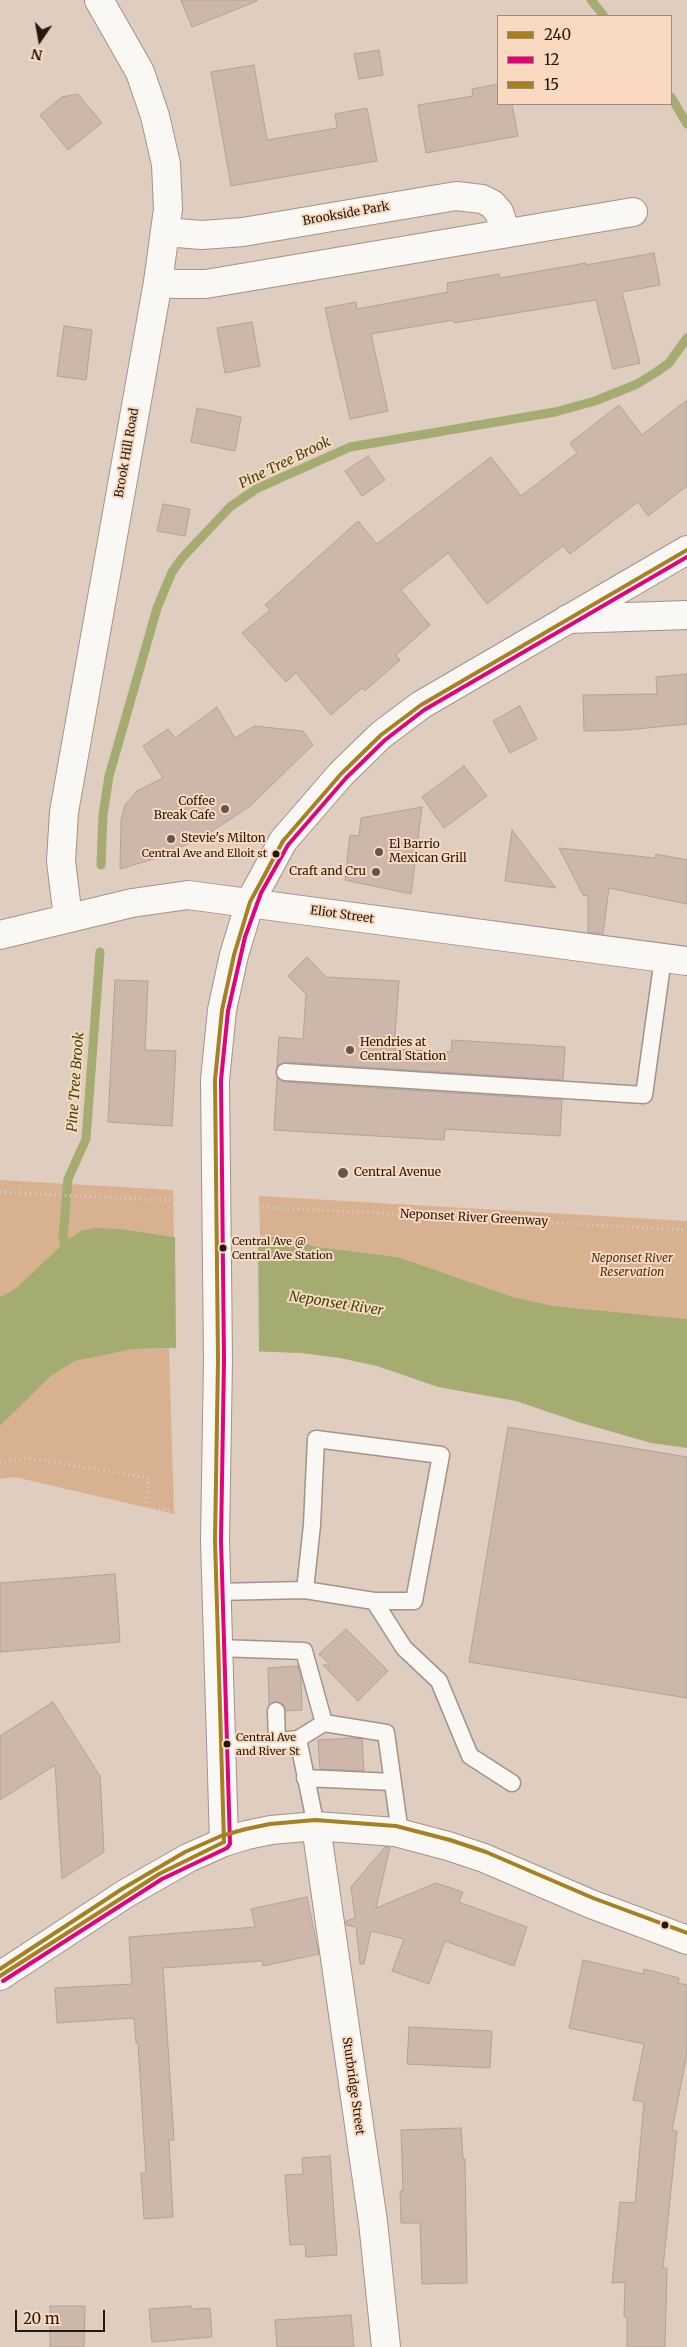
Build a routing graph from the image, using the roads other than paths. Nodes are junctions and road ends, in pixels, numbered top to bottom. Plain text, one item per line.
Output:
1 (99, 0) edge
2 (633, 212) dead end
3 (166, 232) junction
4 (506, 233) junction
5 (158, 282) junction
6 (687, 550) edge
7 (687, 615) edge
8 (568, 619) junction
9 (250, 902) junction
10 (68, 918) junction
11 (0, 935) edge
12 (675, 960) edge
13 (285, 1072) dead end
14 (305, 1590) junction
15 (216, 1592) junction
16 (374, 1601) junction
17 (218, 1648) junction
18 (276, 1711) dead end
19 (324, 1723) junction
20 (298, 1739) junction
21 (277, 1740) junction
22 (221, 1748) junction
23 (305, 1778) junction
24 (393, 1782) junction
25 (512, 1783) dead end
26 (316, 1826) junction
27 (400, 1833) junction
28 (224, 1842) junction
29 (687, 1940) edge
30 (0, 1976) edge
31 (386, 2347) edge

1 - 3 street, Brook Hill Road
2 - 4 street
3 - 4 street, Brookside Park
3 - 5 street, Brook Hill Road
4 - 5 street
5 - 10 street, Brook Hill Road
6 - 8 street
7 - 8 street
8 - 9 street
9 - 10 street, Eliot Street
9 - 12 street, Eliot Street
9 - 15 street
10 - 11 street, Eliot Street
12 - 13 lane
14 - 15 lane
14 - 16 lane
14 - 16 lane
15 - 17 street
16 - 25 lane
17 - 19 lane
17 - 22 street
18 - 21 lane
19 - 20 lane
19 - 24 lane
20 - 21 lane
20 - 23 lane
21 - 22 lane
22 - 28 street
23 - 24 lane
23 - 26 lane
24 - 27 lane
26 - 27 street
26 - 28 street
26 - 31 street, Sturbridge Street
27 - 29 street
28 - 30 street

